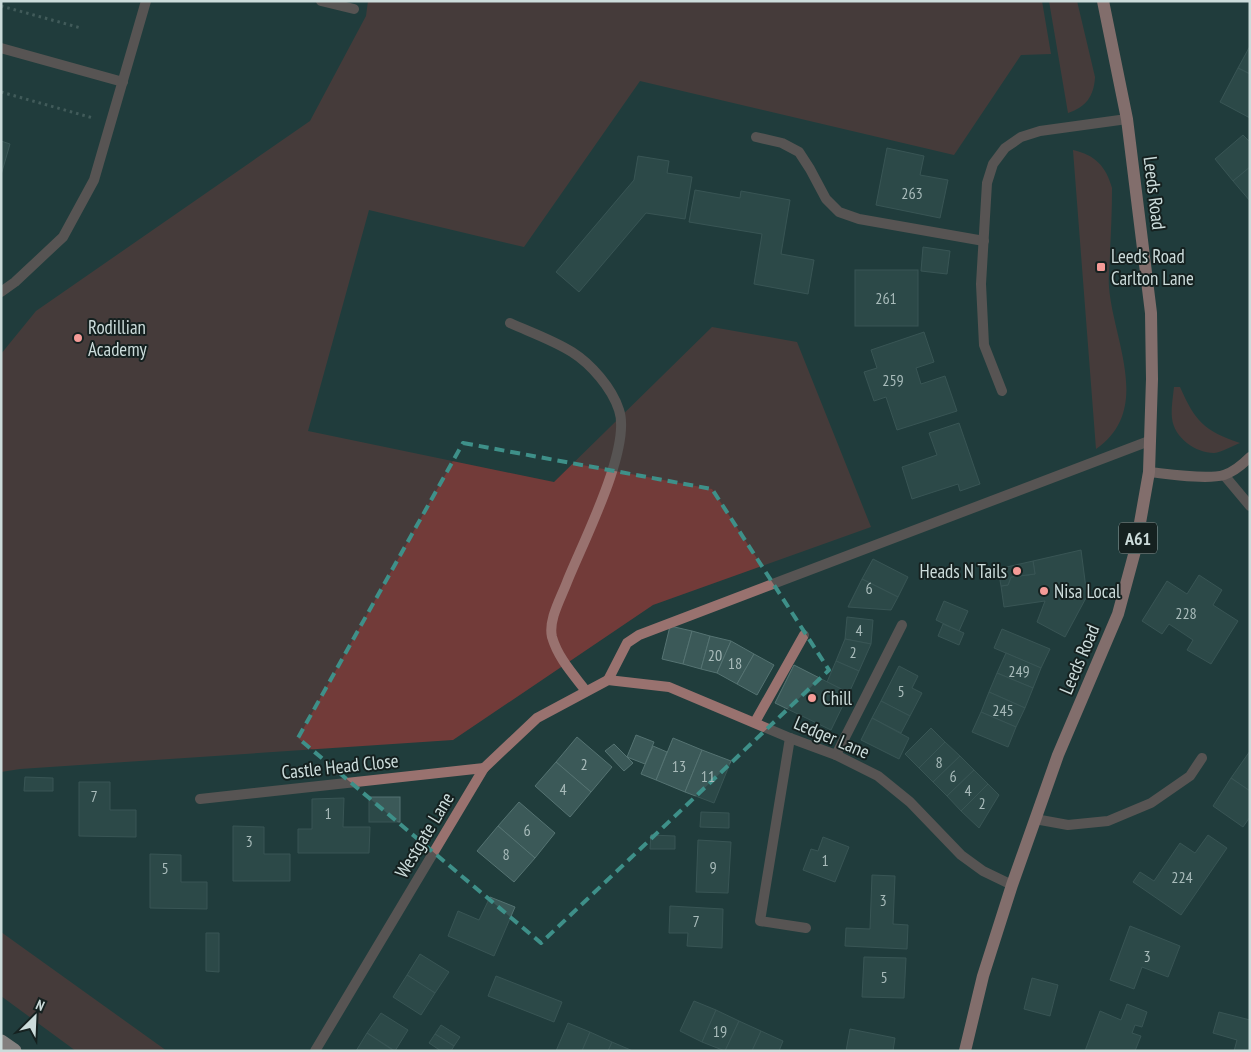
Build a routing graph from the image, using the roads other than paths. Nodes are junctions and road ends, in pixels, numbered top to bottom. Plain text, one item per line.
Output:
1 (146, 1) edge
2 (321, 1) edge
3 (1103, 1) edge
4 (354, 9) dead end
5 (1, 48) edge
6 (123, 82) junction
7 (1127, 119) junction
8 (756, 137) dead end
9 (984, 240) junction
10 (1, 292) edge
11 (510, 323) dead end
12 (1002, 391) dead end
13 (1149, 441) junction
14 (1250, 457) edge
15 (1149, 472) junction
16 (1224, 475) junction
17 (1250, 506) edge
18 (902, 625) dead end
19 (804, 635) dead end
20 (608, 680) junction
21 (586, 691) junction
22 (755, 722) junction
23 (790, 738) junction
24 (836, 755) junction
25 (1202, 758) dead end
26 (484, 768) junction
27 (200, 799) dead end
28 (1035, 819) junction
29 (1012, 885) junction
30 (806, 928) dead end
31 (1, 1042) edge
32 (14, 1051) edge
33 (315, 1051) edge
34 (965, 1051) edge

1 - 6 street
2 - 4 street
3 - 7 main road, Leeds Road / A61
5 - 6 street
6 - 10 street
7 - 9 street
7 - 13 main road, Leeds Road / A61
8 - 9 street
9 - 12 street
11 - 21 street
13 - 15 main road, Leeds Road / A61
13 - 20 street
14 - 16 street
15 - 16 street
15 - 28 main road, Leeds Road / A61
16 - 17 street
18 - 24 street
19 - 22 street
20 - 21 street, Westgate Lane
20 - 22 street, Ledger Lane
21 - 26 street, Westgate Lane
22 - 23 street, Ledger Lane
23 - 24 street, Ledger Lane
23 - 30 street
24 - 29 street, Ledger Lane
25 - 28 street
26 - 27 street, Castle Head Close
26 - 33 street, Westgate Lane
28 - 29 main road, Leeds Road / A61
29 - 34 main road, Leeds Road / A61
31 - 32 highway

